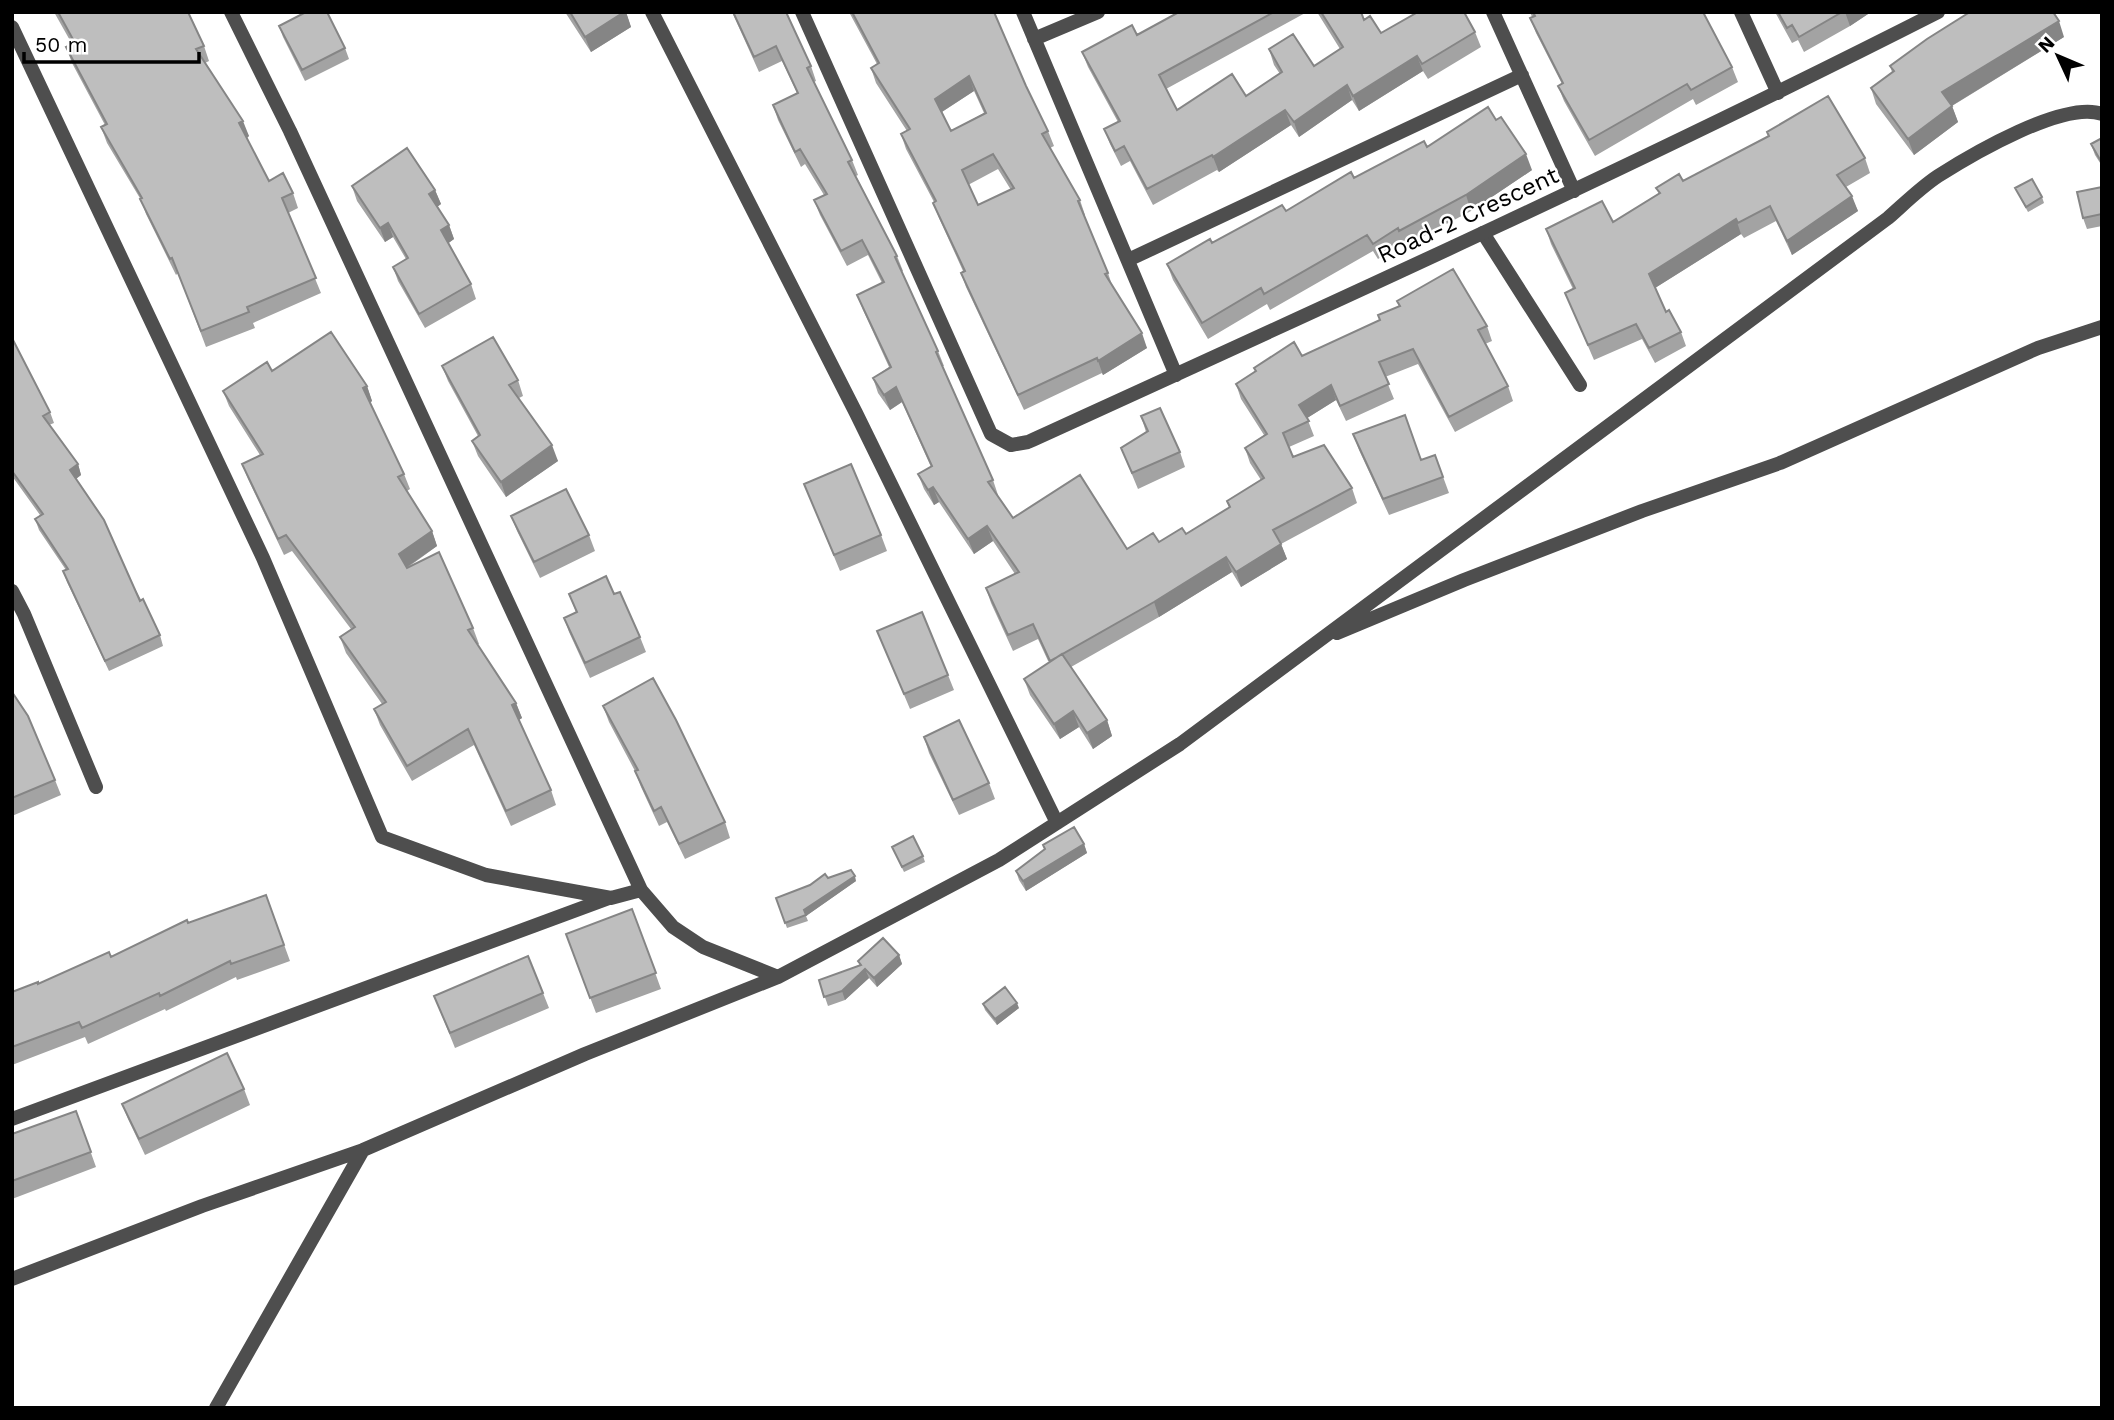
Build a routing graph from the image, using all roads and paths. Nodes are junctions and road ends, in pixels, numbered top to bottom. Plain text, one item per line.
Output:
1 (231, 12) edge
2 (652, 12) edge
3 (802, 12) edge
4 (1023, 12) edge
5 (1098, 12) edge
6 (1493, 12) edge
7 (1741, 12) edge
8 (1938, 12) edge
9 (12, 27) edge
10 (1034, 39) junction
11 (1522, 75) junction
12 (1778, 93) junction
13 (2102, 114) edge
14 (1574, 191) junction
15 (1483, 233) junction
16 (1128, 260) junction
17 (2102, 327) edge
18 (1176, 375) junction
19 (1580, 385) dead end
20 (12, 591) edge
21 (18, 618) edge
22 (1317, 641) junction
23 (96, 787) dead end
24 (1057, 823) junction
25 (641, 890) junction
26 (611, 898) junction
27 (778, 977) junction
28 (12, 1119) edge
29 (363, 1150) junction
30 (12, 1279) edge
31 (216, 1408) edge

1 - 25 street
2 - 24 street
3 - 18 street, Road-2 Crescent
4 - 10 street
5 - 10 street
6 - 11 street
7 - 12 street
8 - 12 street, Road-2 Crescent
9 - 26 street
10 - 16 street
11 - 14 street
11 - 16 street
12 - 14 street, Road-2 Crescent
13 - 22 street
14 - 15 street, Road-2 Crescent
15 - 18 street, Road-2 Crescent
15 - 19 street
16 - 18 street
17 - 22 street
20 - 21 street
21 - 23 street
22 - 24 street
24 - 27 street
25 - 26 street
25 - 27 street
26 - 28 street
27 - 29 street
29 - 30 street
29 - 31 street

